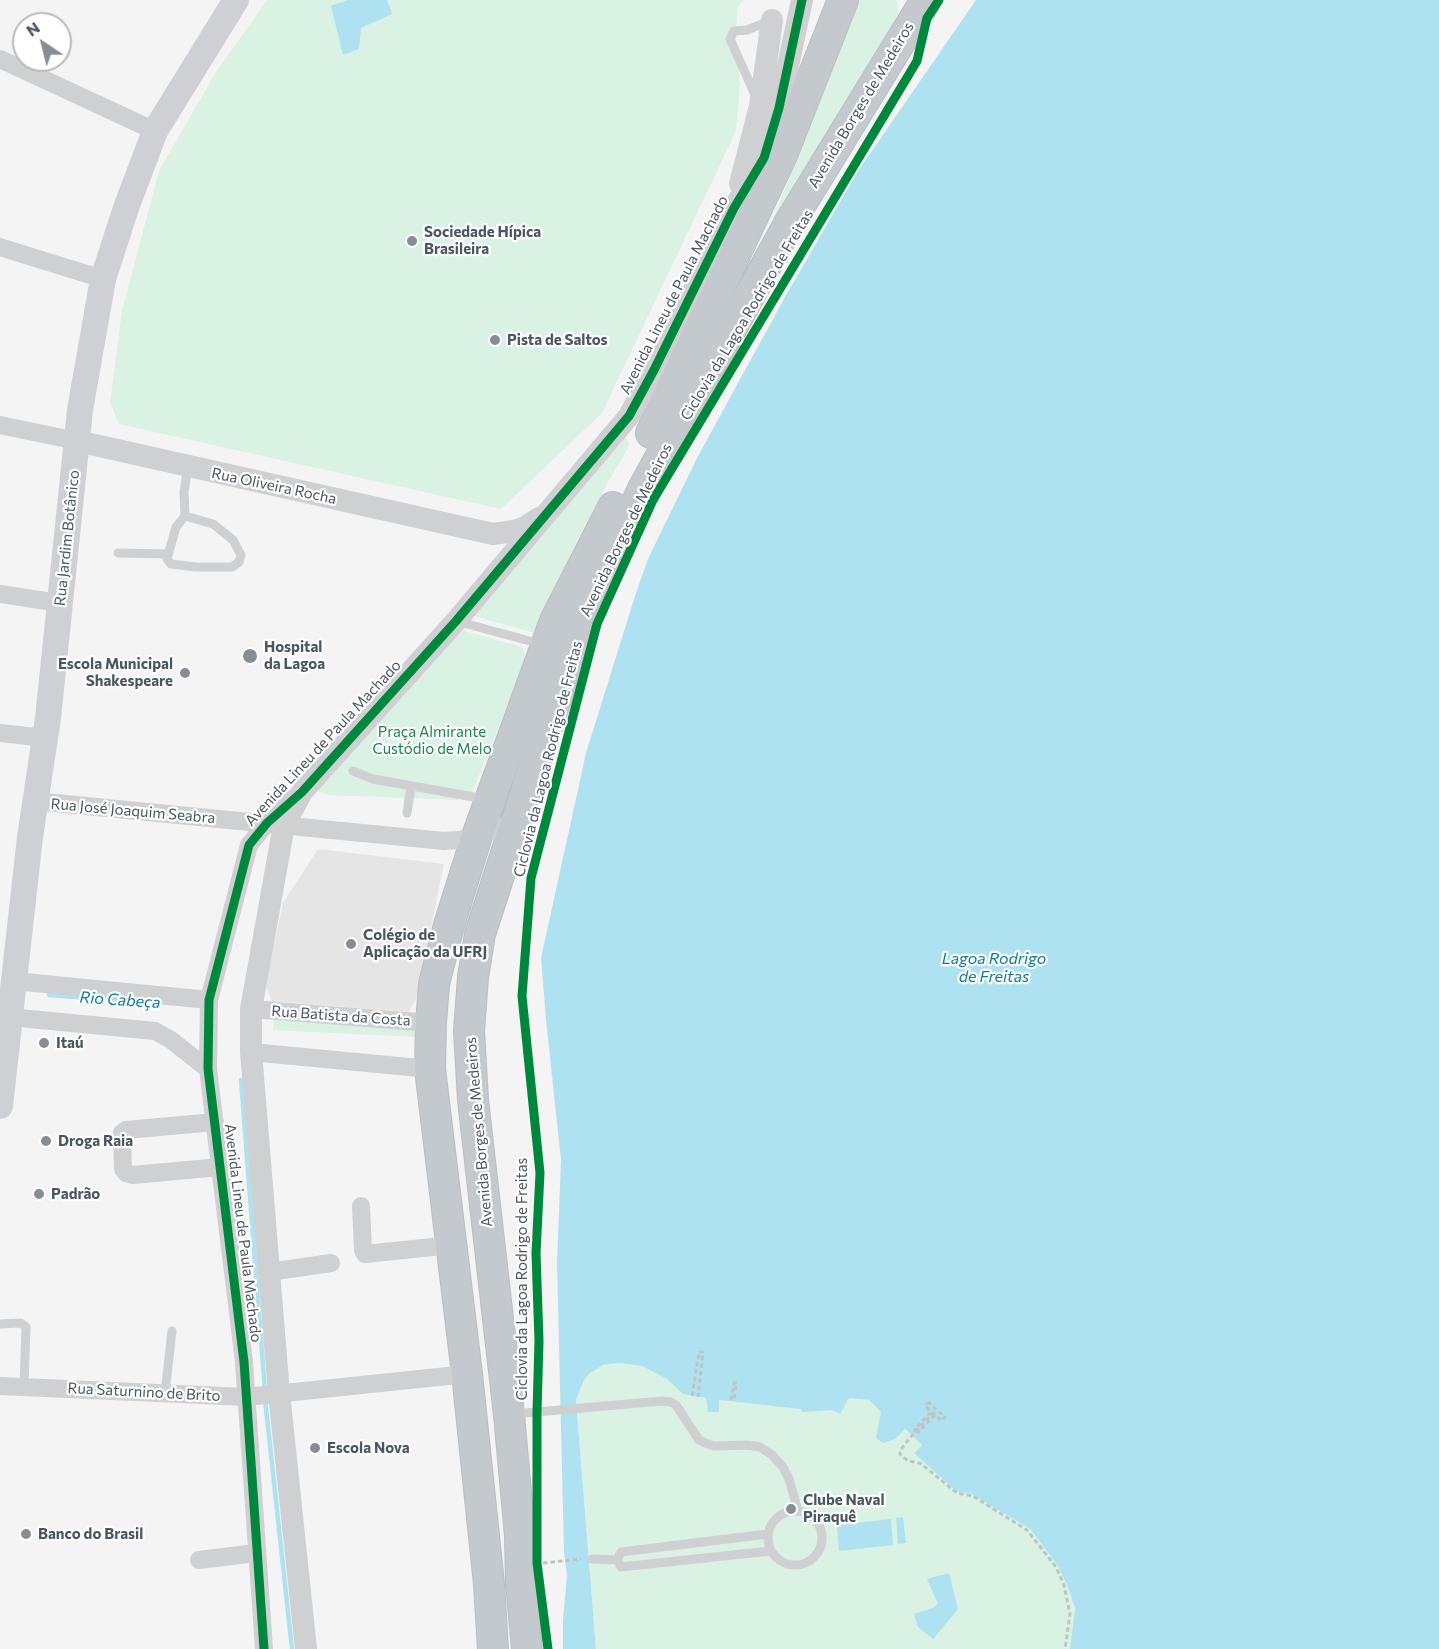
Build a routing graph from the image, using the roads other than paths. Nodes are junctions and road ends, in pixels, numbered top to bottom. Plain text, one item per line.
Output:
1 (236, 0) edge
2 (802, 0) edge
3 (843, 0) edge
4 (774, 10) edge
5 (916, 18) edge
6 (0, 59) edge
7 (770, 107) junction
8 (155, 131) junction
9 (782, 155) junction
10 (0, 247) edge
11 (103, 279) junction
12 (0, 425) edge
13 (77, 441) junction
14 (188, 466) junction
15 (546, 514) junction
16 (184, 516) junction
17 (493, 534) junction
18 (118, 553) dead end
19 (168, 554) junction
20 (486, 585) junction
21 (0, 594) edge
22 (59, 603) junction
23 (456, 621) junction
24 (546, 645) junction
25 (0, 733) edge
26 (45, 738) junction
27 (353, 771) dead end
28 (411, 787) junction
29 (490, 800) junction
30 (36, 801) junction
31 (407, 813) dead end
32 (515, 823) junction
33 (276, 824) junction
34 (477, 836) junction
35 (14, 981) junction
36 (209, 1000) junction
37 (251, 1009) junction
38 (6, 1010) edge
39 (431, 1023) junction
40 (251, 1052) junction
41 (208, 1070) junction
42 (430, 1070) junction
43 (0, 1106) edge
44 (474, 1115) junction
45 (215, 1122) junction
46 (220, 1167) junction
47 (361, 1206) dead end
48 (452, 1245) junction
49 (331, 1263) dead end
50 (269, 1272) junction
51 (0, 1324) edge
52 (172, 1331) dead end
53 (467, 1374) junction
54 (0, 1386) edge
55 (24, 1386) junction
56 (165, 1393) junction
57 (278, 1394) junction
58 (248, 1396) junction
59 (523, 1413) junction
60 (798, 1511) junction
61 (768, 1534) junction
62 (718, 1540) junction
63 (688, 1544) junction
64 (658, 1548) junction
65 (770, 1551) junction
66 (256, 1554) junction
67 (720, 1556) junction
68 (592, 1558) road end
69 (199, 1560) dead end
70 (530, 1560) junction
71 (617, 1560) junction
72 (688, 1560) junction
73 (658, 1563) junction
74 (264, 1649) edge
75 (306, 1649) edge
76 (493, 1649) edge
77 (527, 1649) edge

1 - 8 main road, Rua Jardim Botânico
2 - 7 street, Avenida Lineu de Paula Machado
3 - 9 highway, Avenida Borges de Medeiros
4 - 7 street
4 - 7 lane
5 - 32 highway, Avenida Borges de Medeiros
6 - 8 street
7 - 9 street
7 - 15 street, Avenida Lineu de Paula Machado
8 - 11 main road, Rua Jardim Botânico
9 - 24 highway, Avenida Borges de Medeiros
10 - 11 street
11 - 13 main road, Rua Jardim Botânico
12 - 13 street, Rua Oliveira Rocha
13 - 14 street, Rua Oliveira Rocha
13 - 22 main road, Rua Jardim Botânico
14 - 16 lane
14 - 17 street, Rua Oliveira Rocha
15 - 17 street, Rua Oliveira Rocha
15 - 20 street, Avenida Lineu de Paula Machado
16 - 19 lane
16 - 19 lane
17 - 20 street
18 - 19 lane
20 - 23 street, Avenida Lineu de Paula Machado
21 - 22 street
22 - 26 main road, Rua Jardim Botânico
23 - 24 lane
23 - 33 street, Avenida Lineu de Paula Machado
24 - 29 highway, Avenida Borges de Medeiros
25 - 26 street
26 - 30 main road, Rua Jardim Botânico
27 - 28 lane
28 - 29 lane
28 - 31 lane
29 - 34 highway, Avenida Borges de Medeiros
30 - 33 street, Rua José Joaquim Seabra
30 - 35 main road, Rua Jardim Botânico
32 - 34 street, Rua José Joaquim Seabra
32 - 44 highway, Avenida Borges de Medeiros
33 - 34 street, Rua José Joaquim Seabra
33 - 36 street, Avenida Lineu de Paula Machado
33 - 37 street, Avenida Lineu de Paula Machado
34 - 39 highway, Avenida Borges de Medeiros
35 - 36 street
35 - 38 main road, Rua Jardim Botânico
36 - 41 street, Avenida Lineu de Paula Machado
37 - 39 street, Rua Batista da Costa
37 - 40 street, Avenida Lineu de Paula Machado
38 - 41 street
38 - 43 main road, Rua Jardim Botânico
39 - 42 highway, Avenida Borges de Medeiros
39 - 44 highway
40 - 42 street
40 - 50 street, Avenida Lineu de Paula Machado
41 - 45 street, Avenida Lineu de Paula Machado
42 - 48 highway, Avenida Borges de Medeiros
44 - 59 highway, Avenida Borges de Medeiros
45 - 46 street, Avenida Lineu de Paula Machado
45 - 46 street
46 - 58 street, Avenida Lineu de Paula Machado
47 - 48 street
48 - 53 highway, Avenida Borges de Medeiros
49 - 50 street
50 - 57 street, Avenida Lineu de Paula Machado
51 - 55 lane
52 - 56 lane
53 - 57 street, Rua Saturnino de Brito
53 - 70 highway
53 - 76 highway, Avenida Borges de Medeiros
54 - 55 street, Rua Saturnino de Brito
55 - 56 street, Rua Saturnino de Brito
56 - 58 street, Rua Saturnino de Brito
57 - 58 street, Rua Saturnino de Brito
57 - 75 street, Avenida Lineu de Paula Machado
58 - 66 street, Avenida Lineu de Paula Machado
59 - 60 lane
59 - 70 highway, Avenida Borges de Medeiros
60 - 61 lane
60 - 65 lane
61 - 62 lane
61 - 65 lane
62 - 63 lane
62 - 67 lane
63 - 64 lane
63 - 72 lane
64 - 71 lane
64 - 73 lane
65 - 67 lane
66 - 69 street
66 - 74 street, Avenida Lineu de Paula Machado
67 - 72 lane
68 - 71 lane
70 - 77 highway, Avenida Borges de Medeiros
71 - 73 lane
72 - 73 lane

